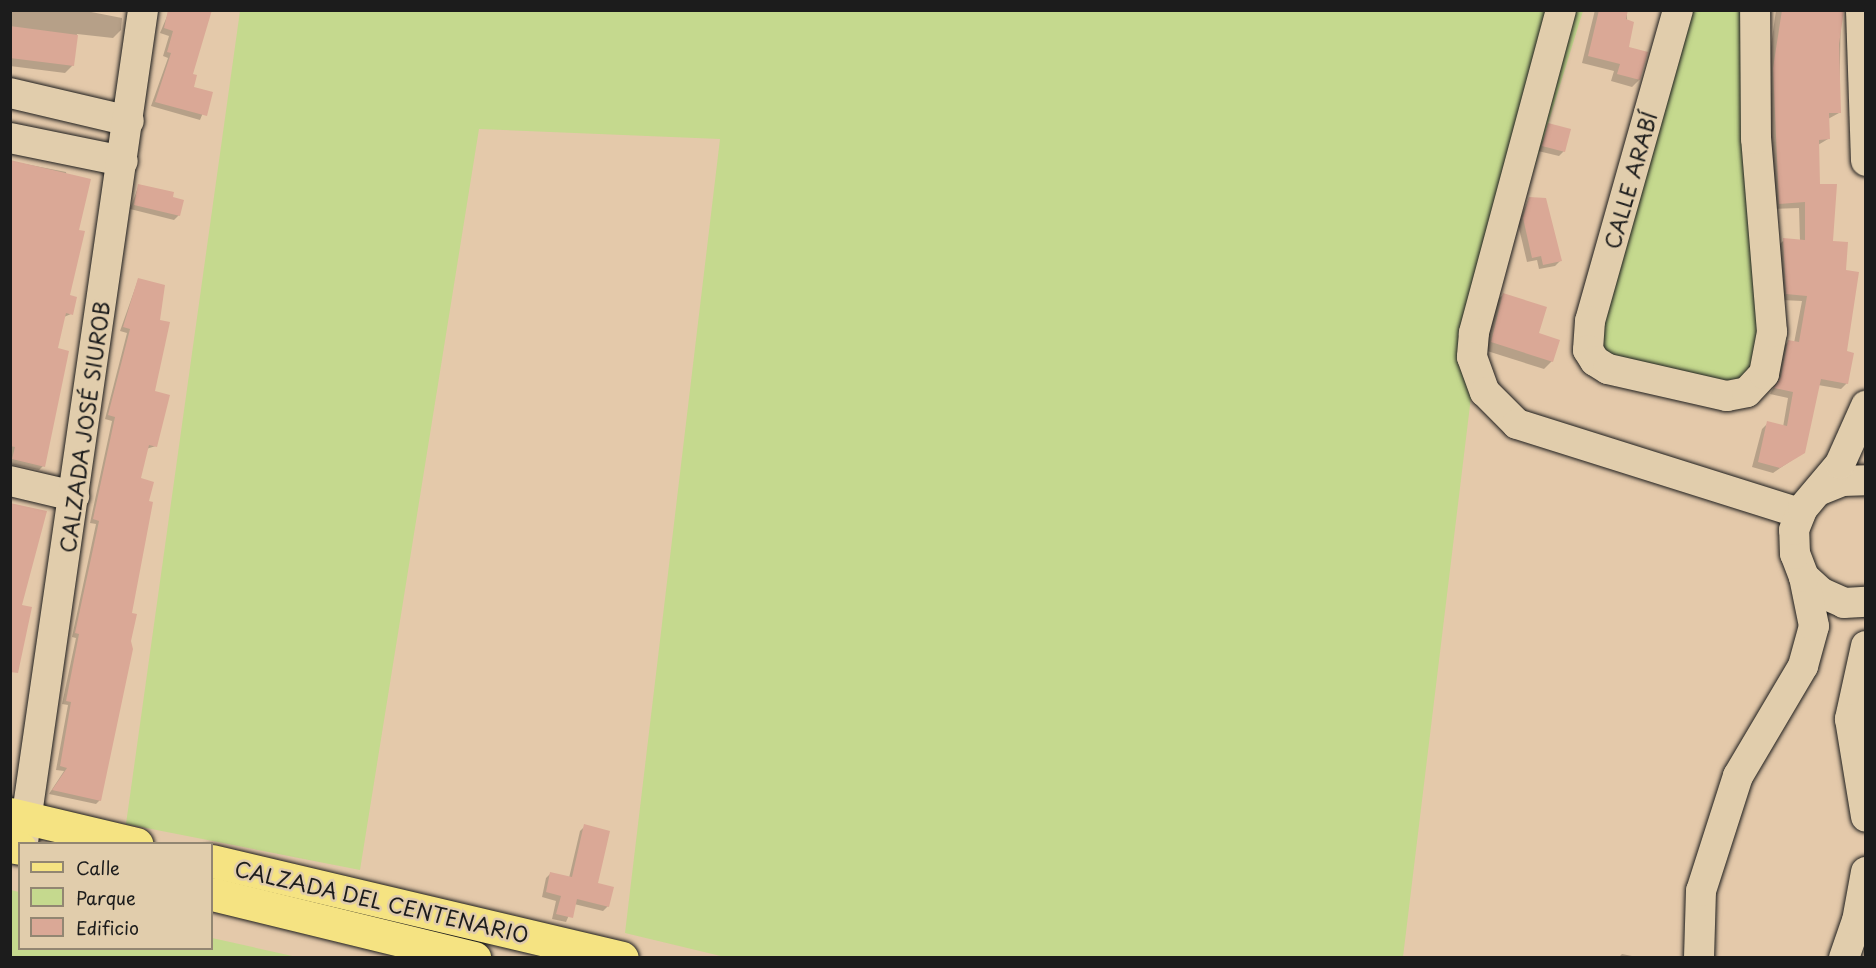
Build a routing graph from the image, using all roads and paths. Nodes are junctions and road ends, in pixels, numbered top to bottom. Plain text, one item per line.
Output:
1 (143, 10) edge
2 (1560, 10) edge
3 (1678, 10) edge
4 (1755, 10) edge
5 (1861, 10) edge
6 (10, 93) edge
7 (129, 121) junction
8 (10, 138) edge
9 (123, 161) junction
10 (1866, 161) edge
11 (1866, 406) edge
12 (1866, 480) edge
13 (10, 481) edge
14 (1820, 490) junction
15 (74, 496) junction
16 (1800, 513) junction
17 (1804, 577) junction
18 (1866, 602) edge
19 (1866, 646) edge
20 (1866, 817) edge
21 (20, 831) edge
22 (126, 842) edge
23 (10, 846) edge
24 (213, 861) edge
25 (1866, 872) edge
26 (213, 894) edge
27 (474, 957) edge
28 (622, 957) edge
29 (1699, 957) edge
30 (1844, 957) edge

1 - 7 street, CALZADA JOSÉ SIUROB
2 - 16 street
3 - 4 street, CALLE ARABÍ
5 - 10 street
6 - 7 street
7 - 9 street, CALZADA JOSÉ SIUROB
8 - 9 street
9 - 15 street, CALZADA JOSÉ SIUROB
11 - 14 street
12 - 14 street
13 - 15 street
14 - 16 street
15 - 21 street, CALZADA JOSÉ SIUROB
16 - 17 street
17 - 18 street
17 - 29 street
19 - 20 street
21 - 22 main road
21 - 23 main road
24 - 28 main road, CALZADA DEL CENTENARIO
25 - 30 street
26 - 27 main road, CALZADA DEL CENTENARIO

